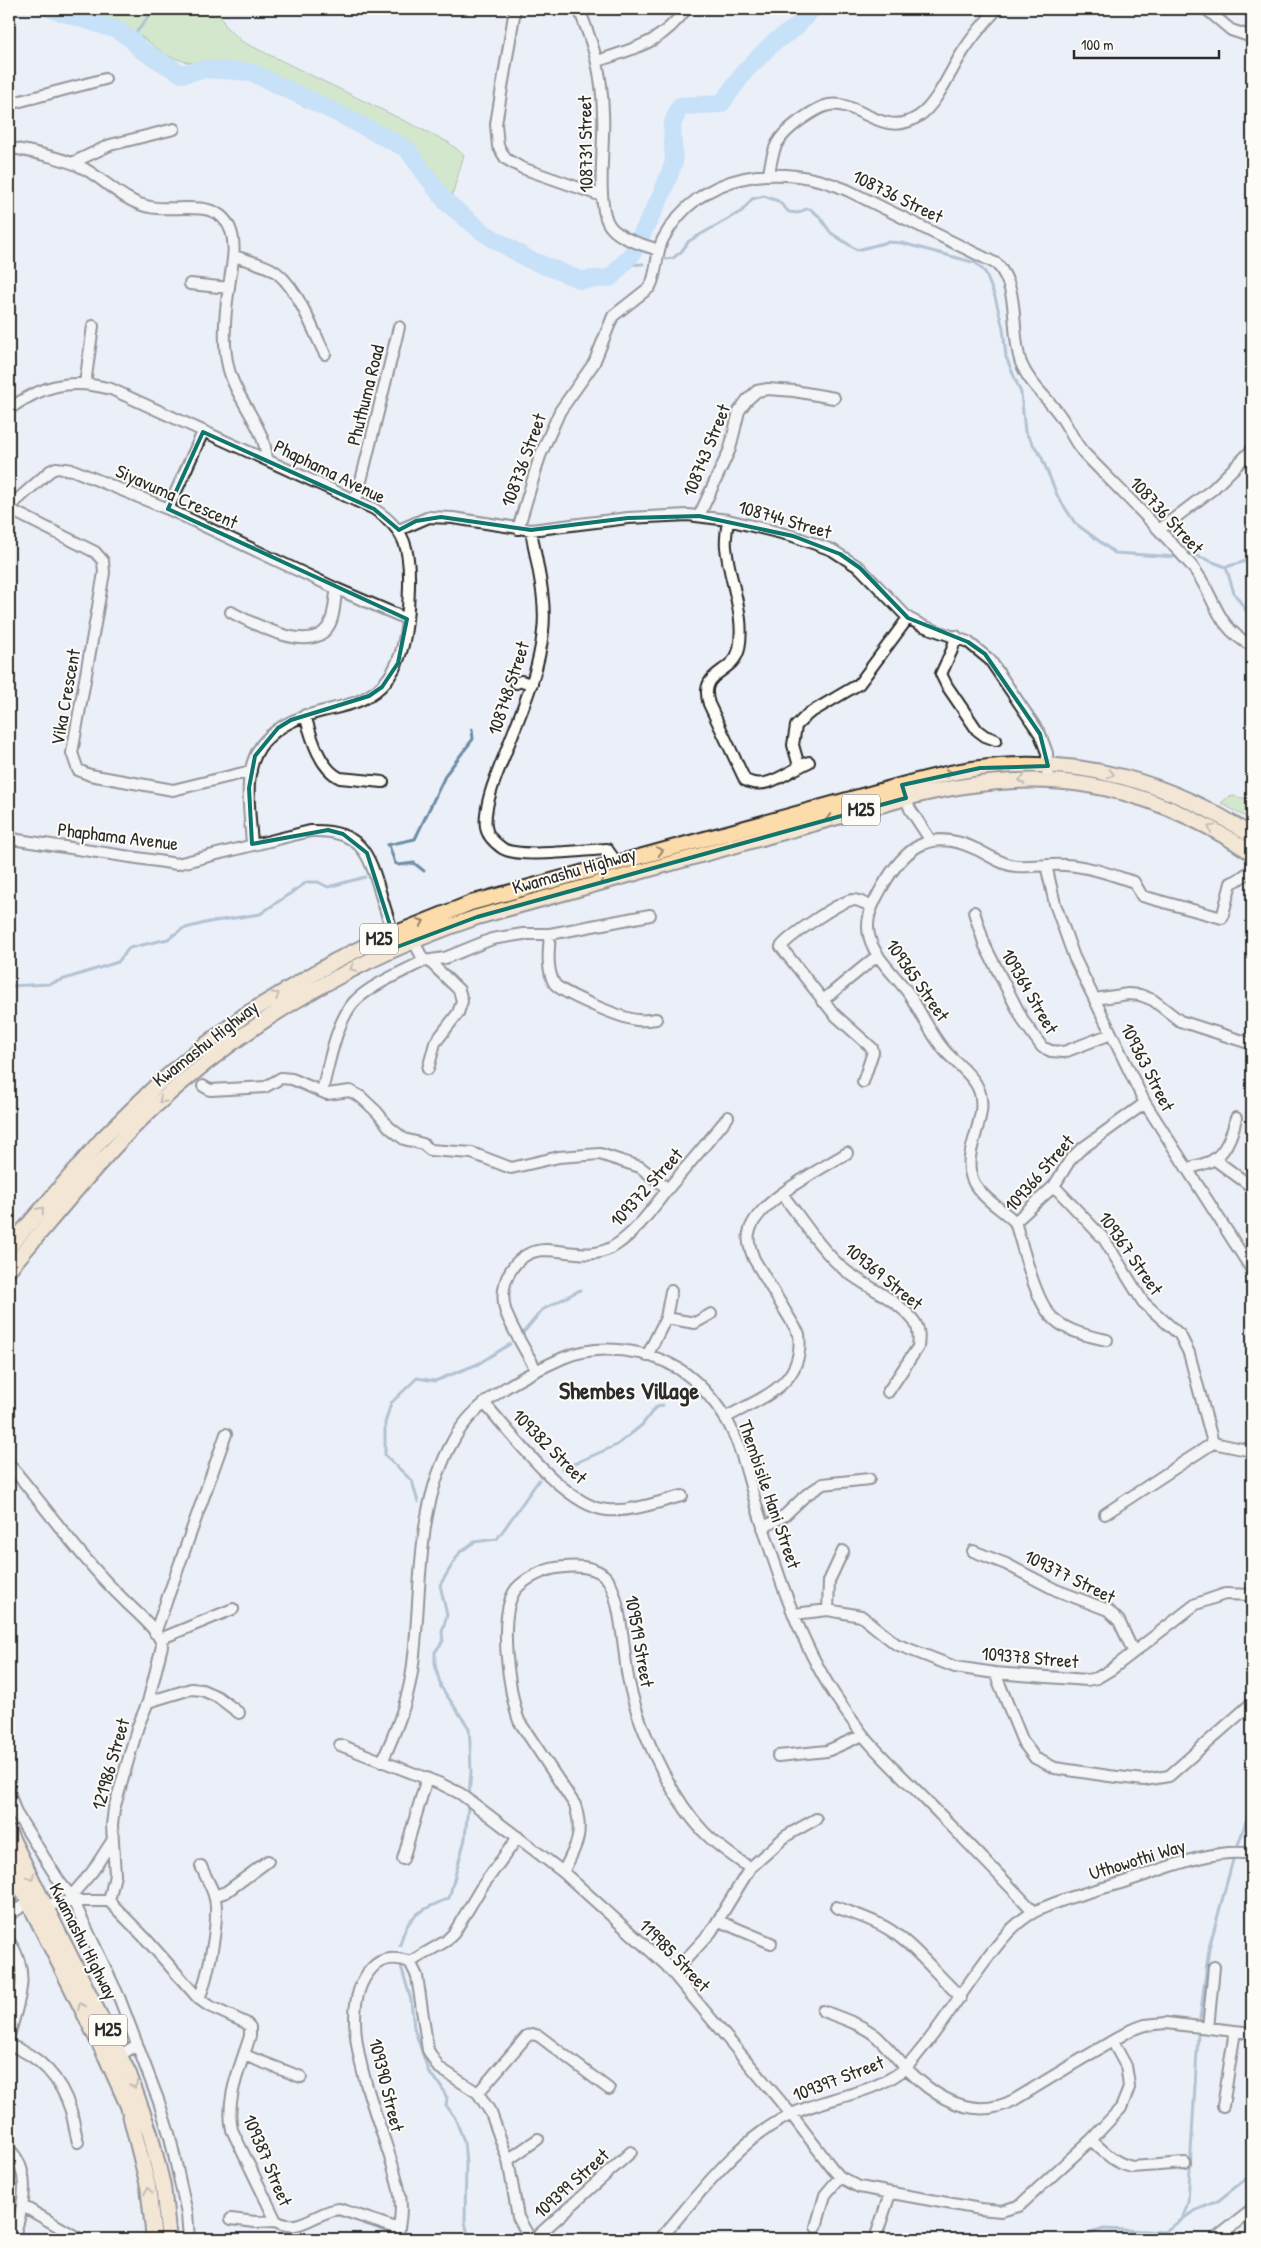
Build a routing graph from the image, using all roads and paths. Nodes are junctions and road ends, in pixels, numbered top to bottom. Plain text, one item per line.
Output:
1 (515, 9) edge
2 (579, 9) edge
3 (686, 9) edge
4 (997, 9) edge
5 (1206, 9) edge
6 (1252, 37) edge
7 (1252, 42) edge
8 (598, 61) junction
9 (105, 79) dead end
10 (9, 104) edge
11 (174, 129) dead end
12 (9, 147) edge
13 (72, 163) junction
14 (769, 174) junction
15 (602, 196) junction
16 (658, 250) junction
17 (234, 256) junction
18 (190, 284) dead end
19 (229, 288) junction
20 (93, 326) dead end
21 (399, 327) dead end
22 (325, 354) dead end
23 (85, 384) junction
24 (834, 398) dead end
25 (9, 409) edge
26 (203, 432) junction
27 (1252, 450) edge
28 (267, 460) junction
29 (356, 501) junction
30 (9, 508) edge
31 (168, 509) junction
32 (699, 516) junction
33 (728, 520) junction
34 (518, 529) junction
35 (399, 530) junction
36 (530, 530) junction
37 (1158, 530) junction
38 (337, 589) junction
39 (231, 612) dead end
40 (908, 618) junction
41 (407, 619) junction
42 (956, 636) junction
43 (1252, 646) edge
44 (516, 683) dead end
45 (532, 684) junction
46 (305, 715) junction
47 (996, 740) dead end
48 (1048, 766) junction
49 (251, 772) junction
50 (1048, 781) junction
51 (383, 782) dead end
52 (902, 785) junction
53 (906, 798) junction
54 (1252, 836) edge
55 (9, 837) edge
56 (931, 841) junction
57 (252, 844) junction
58 (1252, 853) edge
59 (616, 863) junction
60 (1046, 865) junction
61 (1252, 871) edge
62 (872, 907) junction
63 (974, 912) dead end
64 (650, 915) dead end
65 (550, 934) junction
66 (395, 940) junction
67 (413, 940) junction
68 (878, 955) junction
69 (427, 961) junction
70 (1096, 999) junction
71 (822, 1001) junction
72 (656, 1019) dead end
73 (1111, 1034) junction
74 (1252, 1044) edge
75 (428, 1069) dead end
76 (864, 1082) dead end
77 (203, 1086) dead end
78 (322, 1091) junction
79 (1145, 1103) junction
80 (728, 1117) dead end
81 (1236, 1118) dead end
82 (847, 1153) dead end
83 (1214, 1159) junction
84 (1187, 1170) junction
85 (1054, 1186) junction
86 (1252, 1187) edge
87 (668, 1189) junction
88 (782, 1194) junction
89 (1015, 1222) junction
90 (9, 1247) edge
91 (9, 1269) edge
92 (1252, 1270) edge
93 (671, 1291) dead end
94 (711, 1314) dead end
95 (666, 1318) junction
96 (1107, 1340) dead end
97 (647, 1356) junction
98 (536, 1370) junction
99 (888, 1392) dead end
100 (485, 1404) junction
101 (725, 1418) junction
102 (226, 1434) dead end
103 (1213, 1443) junction
104 (1252, 1451) edge
105 (9, 1464) edge
106 (868, 1479) dead end
107 (682, 1496) dead end
108 (1105, 1514) dead end
109 (763, 1528) junction
110 (842, 1551) dead end
111 (974, 1552) dead end
112 (1252, 1595) edge
113 (233, 1609) dead end
114 (828, 1610) junction
115 (794, 1614) junction
116 (157, 1636) junction
117 (1133, 1651) junction
118 (995, 1674) junction
119 (148, 1702) junction
120 (1252, 1704) edge
121 (239, 1713) dead end
122 (863, 1735) junction
123 (340, 1745) dead end
124 (778, 1756) dead end
125 (382, 1762) junction
126 (427, 1778) junction
127 (9, 1792) edge
128 (816, 1819) dead end
129 (9, 1833) edge
130 (518, 1837) junction
131 (112, 1841) junction
132 (1252, 1854) edge
133 (403, 1859) dead end
134 (268, 1861) dead end
135 (9, 1863) edge
136 (201, 1866) dead end
137 (750, 1868) junction
138 (563, 1872) junction
139 (214, 1896) junction
140 (72, 1898) junction
141 (9, 1900) edge
142 (109, 1901) junction
143 (28, 1902) junction
144 (45, 1904) junction
145 (836, 1907) dead end
146 (1034, 1912) junction
147 (12, 1913) edge
148 (720, 1921) junction
149 (9, 1941) edge
150 (771, 1943) dead end
151 (410, 1962) junction
152 (1214, 1967) dead end
153 (673, 1973) junction
154 (961, 1997) junction
155 (199, 1999) junction
156 (823, 2011) dead end
157 (1208, 2028) junction
158 (1235, 2031) junction
159 (1252, 2033) edge
160 (9, 2036) edge
161 (1113, 2042) junction
162 (137, 2044) junction
163 (9, 2045) edge
164 (244, 2055) junction
165 (120, 2056) junction
166 (906, 2068) junction
167 (301, 2077) dead end
168 (609, 2089) dead end
169 (478, 2093) junction
170 (1223, 2106) dead end
171 (791, 2114) junction
172 (538, 2139) dead end
173 (1091, 2140) junction
174 (78, 2142) dead end
175 (9, 2149) edge
176 (631, 2152) dead end
177 (508, 2160) junction
178 (1185, 2163) dead end
179 (840, 2177) junction
180 (890, 2194) junction
181 (23, 2206) junction
182 (1252, 2210) edge
183 (231, 2218) dead end
184 (276, 2221) junction
185 (816, 2227) dead end
186 (398, 2234) edge
187 (13, 2239) edge
188 (80, 2239) edge
189 (154, 2239) edge
190 (169, 2239) edge
191 (189, 2239) edge
192 (530, 2239) edge
193 (534, 2239) edge
194 (660, 2239) edge
195 (874, 2239) edge
196 (1215, 2239) edge

1 - 15 street
2 - 8 street, 108731 Street
3 - 8 street
4 - 14 street
5 - 6 street
6 - 7 street
8 - 15 street, 108731 Street
9 - 10 street
11 - 13 street
12 - 13 street
13 - 17 street
14 - 16 street, 108736 Street
14 - 37 street, 108736 Street
15 - 16 street, 108731 Street
16 - 34 street, 108736 Street
17 - 19 street
17 - 22 street
18 - 19 street
19 - 28 street
20 - 23 street
21 - 29 street, Phuthuma Road
23 - 25 street, Phaphama Avenue
23 - 26 street, Phaphama Avenue
24 - 32 street, 108743 Street
26 - 28 street, Phaphama Avenue
26 - 31 street
27 - 37 street
28 - 29 street, Phaphama Avenue
29 - 35 street, Phaphama Avenue
30 - 31 street, Siyavuma Crescent
30 - 49 street, Vika Crescent
31 - 38 street, Siyavuma Crescent
32 - 33 street, 108744 Street
32 - 36 street, 108744 Street
33 - 40 street, 108744 Street
33 - 40 street
34 - 35 street, 108744 Street
34 - 36 street, 108744 Street
35 - 41 street, Phaphama Avenue
36 - 45 street, 108748 Street
37 - 43 street, 108736 Street
38 - 39 street
38 - 41 street, Siyavuma Crescent
40 - 42 street, 108744 Street
41 - 46 street, Phaphama Avenue
42 - 47 street
42 - 48 street, 108744 Street
44 - 45 street
45 - 59 street, 108748 Street
46 - 49 street, Phaphama Avenue
46 - 51 street
48 - 50 street, 108744 Street
52 -> 48 main road, Kwamashu Highway / M25
48 -> 54 main road, Kwamashu Highway / M25
49 - 57 street, Phaphama Avenue
50 -> 53 main road, Kwamashu Highway / M25
58 -> 50 main road, Kwamashu Highway / M25
52 - 53 street
59 -> 52 main road, Kwamashu Highway / M25
53 - 56 street
53 -> 67 main road, Kwamashu Highway / M25
55 - 57 street, Phaphama Avenue
56 - 60 street, 109365 Street
56 - 62 street, 109365 Street
57 - 66 street, Phaphama Avenue
66 -> 59 main road, Kwamashu Highway / M25
60 - 61 street, 109365 Street
60 - 70 street, 109363 Street
62 - 68 street, 109365 Street
62 - 71 street
63 - 73 street, 109364 Street
64 - 65 street
65 - 69 street
65 - 72 street
66 - 67 main road, Kwamashu Highway / M25
90 -> 66 main road, Kwamashu Highway / M25
66 -> 91 main road, Kwamashu Highway / M25
67 - 69 street
68 - 71 street
68 - 89 street, 109365 Street
69 - 75 street
69 - 78 street
70 - 73 street, 109363 Street
70 - 74 street
71 - 76 street
73 - 79 street, 109363 Street
77 - 78 street
78 - 87 street
79 - 84 street, 109363 Street
79 - 85 street, 109366 Street
80 - 87 street, 109372 Street
81 - 83 street
82 - 88 street
83 - 84 street
83 - 86 street
84 - 92 street, 109363 Street
85 - 89 street, 109366 Street
85 - 103 street, 109367 Street
87 - 98 street, 109372 Street
88 - 99 street, 109369 Street
88 - 101 street
89 - 96 street, 109366 Street
93 - 95 street
94 - 95 street
95 - 97 street
97 - 98 street, Thembisile Hani Street
97 - 101 street, Thembisile Hani Street
98 - 100 street, Thembisile Hani Street
100 - 107 street, 109382 Street
100 - 125 street, Thembisile Hani Street
101 - 109 street, Thembisile Hani Street
102 - 116 street
103 - 104 street
103 - 108 street
105 - 116 street
106 - 109 street
109 - 115 street, Thembisile Hani Street
110 - 114 street
111 - 117 street, 109377 Street
112 - 117 street, 109378 Street
113 - 116 street
114 - 115 street, 109378 Street
114 - 118 street, 109378 Street
115 - 122 street, Thembisile Hani Street
116 - 119 street
117 - 118 street, 109378 Street
118 - 120 street
119 - 121 street, 121986 Street
119 - 131 street, 121986 Street
122 - 124 street
122 - 146 street, Thembisile Hani Street
123 - 125 street, 119985 Street
125 - 126 street, 119985 Street
126 - 130 street, 119985 Street
126 - 133 street
127 - 140 street
128 - 137 street
129 -> 144 main road, Kwamashu Highway / M25
130 - 138 street, 119985 Street
130 - 151 street
131 - 140 street
131 - 142 street, 121986 Street
132 - 146 street, Uthowothi Way
134 - 139 street
135 - 143 main road, Kwamashu Highway / M25
136 - 139 street
137 - 138 street, 109519 Street
137 - 148 street
138 - 153 street, 119985 Street
139 - 155 street
140 - 142 street
140 - 144 street
140 - 162 street
141 - 147 street
142 - 155 street, 109387 Street
143 - 147 street
189 -> 143 main road, Kwamashu Highway / M25
144 - 165 main road, Kwamashu Highway / M25
145 - 154 street
146 - 154 street, 109397 Street
148 - 150 street
148 - 153 street
149 - 160 street
151 - 169 street
151 - 186 street, 109390 Street
152 - 157 street
153 - 171 street, 119985 Street
154 - 166 street, 109397 Street
155 - 164 street, 109387 Street
156 - 166 street
157 - 158 street
157 - 161 street
158 - 159 street
158 - 170 street
161 - 166 street
161 - 173 street
162 - 165 street
162 - 191 street
163 - 174 street
164 - 167 street
164 - 184 street, 109387 Street
165 -> 190 main road, Kwamashu Highway / M25
166 - 171 street, 109397 Street
168 - 169 street
169 - 177 street
171 - 179 street, 119985 Street
171 - 194 street, 109397 Street
172 - 177 street
173 - 178 street
173 - 180 street
175 - 181 street
176 - 193 street, 109399 Street
177 - 192 street
179 - 180 street
179 - 185 street
180 - 195 street
181 - 187 street
181 - 188 street
182 - 196 street
183 - 184 street
184 - 186 street, 109387 Street

